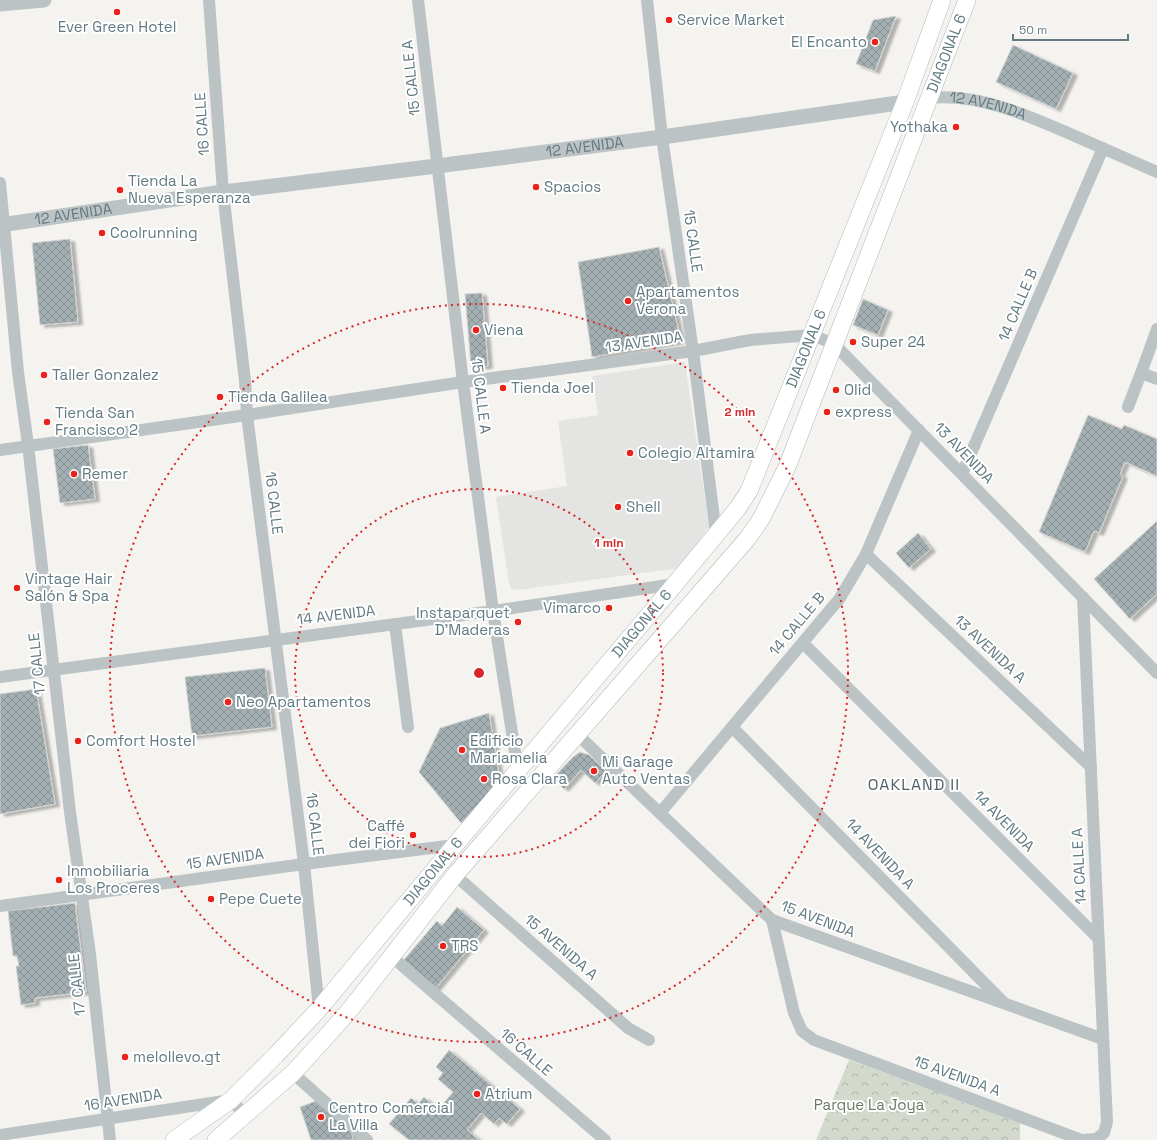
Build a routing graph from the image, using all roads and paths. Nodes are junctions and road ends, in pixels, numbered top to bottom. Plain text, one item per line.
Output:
1 (44, 0) edge
2 (210, 0) edge
3 (418, 0) edge
4 (647, 0) edge
5 (942, 0) edge
6 (967, 0) edge
7 (0, 4) edge
8 (928, 98) junction
9 (905, 102) junction
10 (662, 136) junction
11 (1103, 148) junction
12 (437, 166) junction
13 (1157, 172) edge
14 (0, 183) edge
15 (223, 192) junction
16 (2, 225) edge
17 (1157, 329) edge
18 (812, 335) junction
19 (834, 344) junction
20 (693, 351) junction
21 (1141, 373) junction
22 (1157, 379) edge
23 (463, 382) junction
24 (1128, 407) dead end
25 (247, 415) junction
26 (918, 430) junction
27 (28, 445) junction
28 (0, 450) edge
29 (962, 474) junction
30 (716, 534) junction
31 (866, 554) junction
32 (675, 584) junction
33 (1083, 597) junction
34 (493, 611) junction
35 (395, 624) junction
36 (275, 639) junction
37 (803, 643) junction
38 (53, 670) junction
39 (1157, 673) edge
40 (0, 677) edge
41 (408, 727) dead end
42 (732, 727) junction
43 (578, 735) junction
44 (1091, 767) junction
45 (518, 771) junction
46 (660, 813) junction
47 (455, 844) junction
48 (304, 864) junction
49 (455, 875) junction
50 (81, 895) junction
51 (0, 906) edge
52 (772, 920) junction
53 (1098, 938) junction
54 (391, 956) junction
55 (1006, 1005) junction
56 (319, 1008) junction
57 (649, 1040) dead end
58 (1103, 1040) junction
59 (293, 1073) junction
60 (230, 1100) junction
61 (245, 1115) junction
62 (108, 1119) junction
63 (1104, 1133) joint
64 (0, 1135) edge
65 (110, 1140) edge
66 (174, 1140) edge
67 (216, 1140) edge
68 (367, 1140) edge
69 (605, 1140) edge

1 - 7 street
2 - 15 street, 16 CALLE
3 - 12 street, 15 CALLE A
4 - 10 street, 15 CALLE
5 - 9 main road, DIAGONAL 6
6 - 8 main road, DIAGONAL 6
8 - 9 main road, 12 AVENIDA
8 - 11 street, 12 AVENIDA
8 - 19 main road, DIAGONAL 6
9 - 10 street, 12 AVENIDA
9 - 18 main road, DIAGONAL 6
10 - 12 street, 12 AVENIDA
10 - 20 street, 15 CALLE
11 - 13 street, 12 AVENIDA
11 - 29 street, 14 CALLE B
12 - 15 street, 12 AVENIDA
12 - 23 street, 15 CALLE A
14 - 16 street, 17 CALLE
15 - 16 street, 12 AVENIDA
15 - 25 street, 16 CALLE
16 - 27 street, 17 CALLE
17 - 21 street
18 - 19 street, 13 AVENIDA
18 - 20 street, 13 AVENIDA
18 - 30 main road, DIAGONAL 6
19 - 26 street, 13 AVENIDA
19 - 43 main road, DIAGONAL 6
20 - 23 street, 13 AVENIDA
20 - 30 street, 15 CALLE
21 - 22 street
21 - 24 street
23 - 25 street, 13 AVENIDA
23 - 34 street, 15 CALLE A
25 - 27 street, 13 AVENIDA
25 - 36 street, 16 CALLE
26 - 29 street, 13 AVENIDA
26 - 31 street, 14 CALLE B
27 - 28 street, 13 AVENIDA
27 - 38 street, 17 CALLE
29 - 33 street, 13 AVENIDA
30 - 32 main road, DIAGONAL 6
31 - 37 street, 14 CALLE B
31 - 44 street, 13 AVENIDA A
32 - 34 street, 14 AVENIDA
32 - 45 main road, DIAGONAL 6
33 - 39 street, 13 AVENIDA
33 - 44 street, 14 CALLE A
34 - 35 street, 14 AVENIDA
34 - 45 street, 15 CALLE A
35 - 36 street, 14 AVENIDA
35 - 41 street
36 - 38 street, 14 AVENIDA
36 - 48 street, 16 CALLE
37 - 42 street, 14 CALLE B
37 - 53 street, 14 AVENIDA
38 - 40 street, 14 AVENIDA
38 - 50 street, 17 CALLE
42 - 46 street, 14 CALLE B
42 - 55 street, 14 AVENIDA A
43 - 46 street, 15 AVENIDA
43 - 49 main road, DIAGONAL 6
44 - 53 street, 14 CALLE A
45 - 47 main road, DIAGONAL 6
46 - 52 street, 15 AVENIDA
47 - 48 street, 15 AVENIDA
47 - 56 main road, DIAGONAL 6
48 - 50 street, 15 AVENIDA
48 - 56 street, 16 CALLE
49 - 54 main road, DIAGONAL 6
49 - 57 street, 15 AVENIDA A
50 - 51 street, 15 AVENIDA
50 - 62 street, 17 CALLE
52 - 55 street, 15 AVENIDA
52 - 63 street, 15 AVENIDA A
53 - 58 street, 14 CALLE A
54 - 59 main road, DIAGONAL 6
54 - 69 street, 16 CALLE
55 - 58 street, 15 AVENIDA
56 - 60 main road, DIAGONAL 6
58 - 63 street, 14 CALLE A
59 - 61 main road, DIAGONAL 6
59 - 68 street
60 - 61 street
60 - 62 street, 16 AVENIDA
60 - 66 main road, DIAGONAL 6
61 - 67 main road, DIAGONAL 6
62 - 64 street, 16 AVENIDA
62 - 65 street, 17 CALLE

